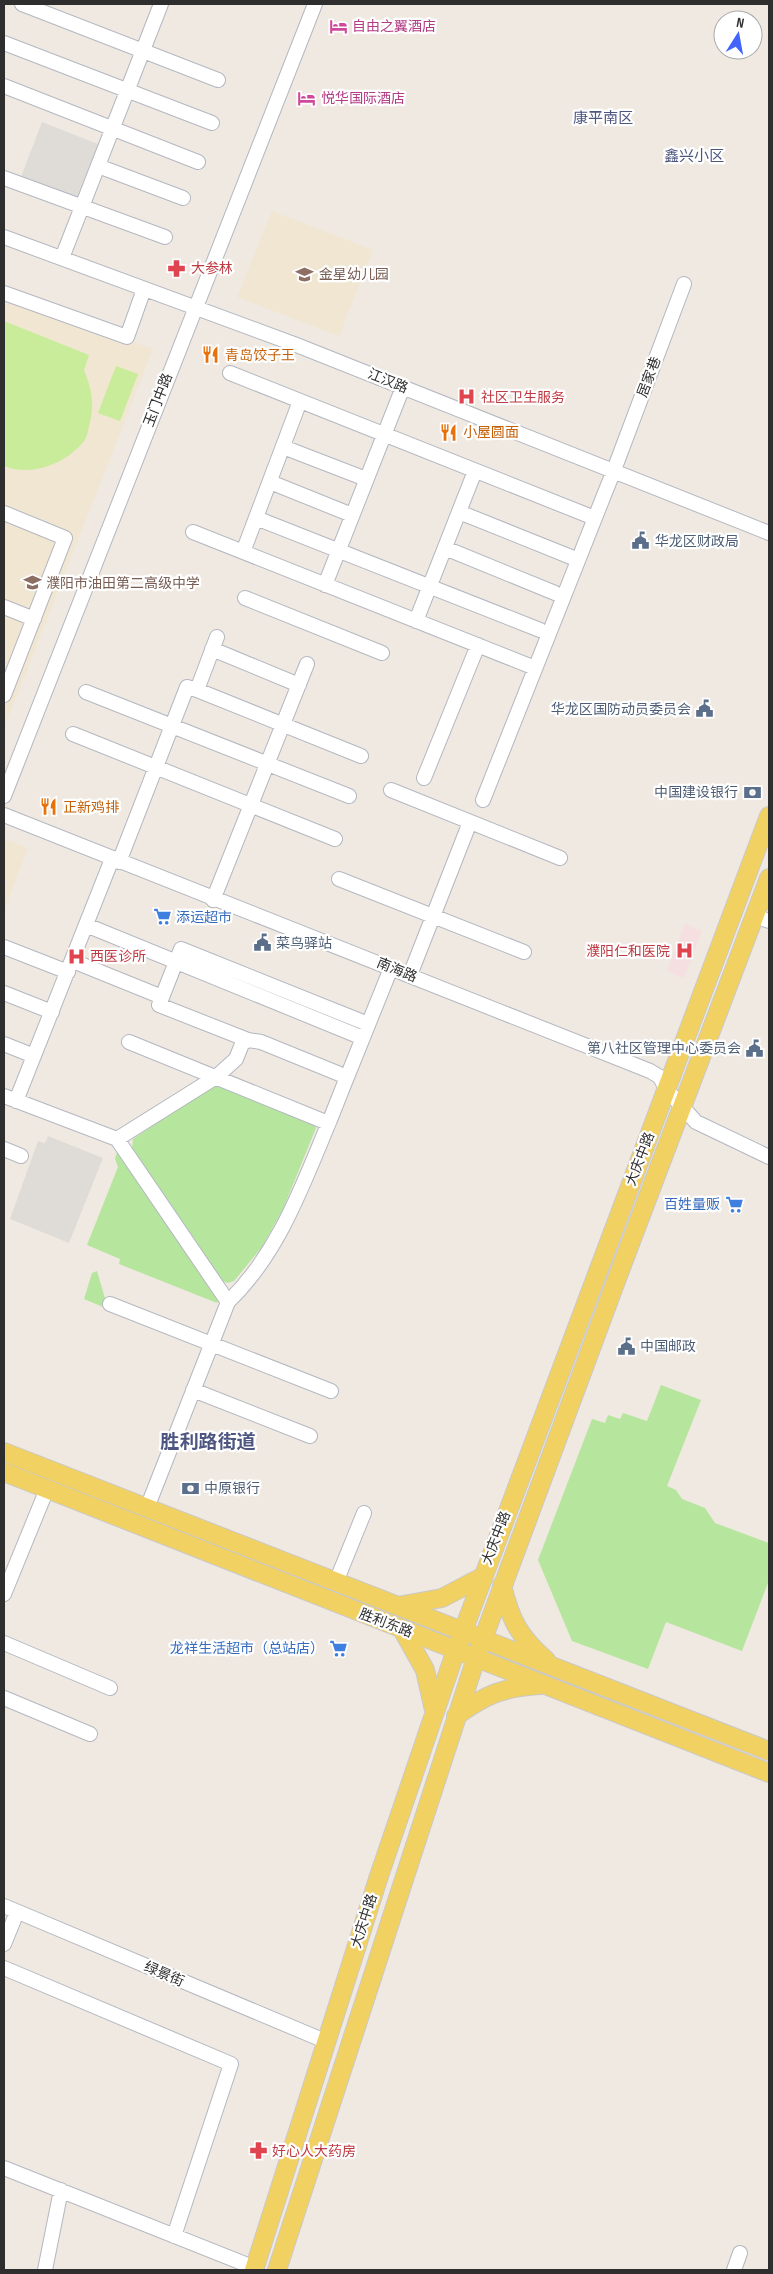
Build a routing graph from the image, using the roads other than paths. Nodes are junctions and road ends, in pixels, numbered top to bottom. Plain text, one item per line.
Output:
1 (22, 4) edge
2 (161, 4) edge
3 (315, 4) edge
4 (4, 43) edge
5 (142, 51) junction
6 (218, 80) dead end
7 (4, 86) edge
8 (127, 90) junction
9 (212, 123) dead end
10 (112, 128) junction
11 (198, 162) dead end
12 (98, 166) junction
13 (4, 178) edge
14 (183, 198) dead end
15 (82, 206) junction
16 (4, 237) edge
17 (166, 237) dead end
18 (62, 258) junction
19 (684, 284) dead end
20 (144, 289) junction
21 (4, 293) edge
22 (194, 307) junction
23 (230, 373) dead end
24 (403, 387) junction
25 (300, 401) junction
26 (384, 434) junction
27 (283, 447) junction
28 (475, 470) junction
29 (614, 470) junction
30 (366, 479) junction
31 (270, 482) junction
32 (459, 512) junction
33 (4, 514) edge
34 (352, 515) junction
35 (587, 515) dead end
36 (256, 518) junction
37 (193, 532) dead end
38 (769, 532) edge
39 (445, 548) junction
40 (338, 550) junction
41 (243, 552) junction
42 (571, 557) dead end
43 (325, 584) junction
44 (429, 587) junction
45 (555, 593) dead end
46 (245, 598) dead end
47 (4, 607) edge
48 (34, 619) junction
49 (416, 621) junction
50 (540, 630) dead end
51 (478, 645) junction
52 (382, 654) dead end
53 (307, 664) dead end
54 (535, 668) junction
55 (299, 685) junction
56 (197, 690) junction
57 (86, 692) dead end
58 (4, 695) edge
59 (283, 725) junction
60 (172, 727) junction
61 (73, 734) dead end
62 (361, 756) dead end
63 (268, 764) junction
64 (156, 767) junction
65 (424, 778) dead end
66 (391, 790) dead end
67 (4, 796) edge
68 (350, 796) dead end
69 (484, 800) dead end
70 (251, 806) junction
71 (4, 815) edge
72 (769, 816) edge
73 (470, 822) junction
74 (335, 839) dead end
75 (560, 858) dead end
76 (116, 860) junction
77 (769, 878) edge
78 (339, 879) dead end
79 (213, 900) junction
80 (433, 916) junction
81 (762, 919) edge
82 (86, 925) junction
83 (4, 947) edge
84 (524, 952) dead end
85 (176, 962) junction
86 (70, 966) junction
87 (391, 968) junction
88 (410, 975) junction
89 (4, 993) edge
90 (162, 998) junction
91 (52, 1012) junction
92 (368, 1024) junction
93 (363, 1038) junction
94 (248, 1040) junction
95 (129, 1042) dead end
96 (4, 1044) edge
97 (34, 1056) junction
98 (216, 1077) junction
99 (347, 1077) junction
100 (666, 1089) junction
101 (10, 1098) edge
102 (682, 1106) junction
103 (328, 1123) junction
104 (117, 1139) junction
105 (4, 1149) edge
106 (21, 1156) dead end
107 (769, 1157) edge
108 (228, 1302) junction
109 (110, 1304) dead end
110 (211, 1343) junction
111 (193, 1390) junction
112 (331, 1391) dead end
113 (310, 1436) dead end
114 (4, 1452) edge
115 (4, 1472) edge
116 (47, 1489) junction
117 (147, 1508) junction
118 (364, 1512) dead end
119 (482, 1577) junction
120 (336, 1582) junction
121 (502, 1585) junction
122 (4, 1594) edge
123 (397, 1606) junction
124 (402, 1629) junction
125 (462, 1632) junction
126 (483, 1640) junction
127 (4, 1643) edge
128 (456, 1650) junction
129 (476, 1658) junction
130 (552, 1665) junction
131 (545, 1685) junction
132 (110, 1688) dead end
133 (4, 1698) edge
134 (434, 1711) junction
135 (456, 1716) junction
136 (90, 1734) dead end
137 (769, 1751) edge
138 (769, 1773) edge
139 (4, 1906) edge
140 (17, 1912) junction
141 (4, 1944) edge
142 (4, 1968) edge
143 (325, 2041) junction
144 (4, 2168) edge
145 (61, 2190) junction
146 (174, 2236) junction
147 (740, 2253) dead end
148 (254, 2269) edge
149 (45, 2270) edge
150 (277, 2270) edge
151 (734, 2270) edge

1 - 5 street
2 - 5 street
3 - 22 street, 玉门中路
4 - 8 street
5 - 6 street
5 - 8 street
7 - 10 street
8 - 9 street
8 - 10 street
10 - 11 street
10 - 12 street
12 - 14 street
12 - 15 street
13 - 15 street
15 - 17 street
15 - 18 street
16 - 18 street, 江汉路
18 - 20 street, 江汉路
19 - 29 street, 居家巷
20 - 21 street
20 - 22 street, 江汉路
22 - 24 street, 江汉路
22 - 67 street, 玉门中路
23 - 25 street
24 - 26 street
24 - 29 street, 江汉路
25 - 26 street
25 - 27 street
26 - 28 street
26 - 30 street
27 - 30 street
27 - 31 street
28 - 32 street
28 - 35 street
29 - 38 street, 江汉路
29 - 54 street, 居家巷
30 - 34 street
31 - 34 street
31 - 36 street
32 - 39 street
32 - 42 street
33 - 48 street
34 - 40 street
36 - 40 street
36 - 41 street
37 - 41 street
39 - 44 street
39 - 45 street
40 - 43 street
40 - 44 street
41 - 43 street
43 - 49 street
44 - 49 street
44 - 50 street
46 - 52 street
47 - 48 street
48 - 58 street
49 - 51 street
51 - 54 street
51 - 65 street
53 - 55 street
54 - 69 street, 居家巷
55 - 56 street
55 - 59 street
56 - 59 street
56 - 60 street
57 - 60 street
59 - 62 street
59 - 63 street
60 - 63 street
60 - 64 street
61 - 64 street
63 - 68 street
63 - 70 street
64 - 70 street
64 - 76 street
66 - 73 street
70 - 74 street
70 - 79 street
71 - 76 street, 南海路
72 - 100 main road, 大庆中路
73 - 75 street
73 - 80 street
76 - 79 street, 南海路
76 - 82 street
77 - 81 main road, 大庆中路
78 - 80 street
79 - 87 street, 南海路
80 - 84 street
80 - 88 street
81 - 102 main road, 大庆中路
82 - 85 street
82 - 86 street
83 - 86 street
85 - 90 street
85 - 92 street
85 - 93 street
86 - 90 street
86 - 91 street
87 - 88 street, 南海路
87 - 92 street
88 - 100 street, 南海路
89 - 91 street
90 - 94 street
91 - 97 street
92 - 93 street
93 - 99 street
94 - 98 street
94 - 99 street
95 - 98 street
96 - 97 street
97 - 101 street
98 - 103 street
98 - 104 street
99 - 103 street
100 - 102 street, 南海路
100 - 119 main road, 大庆中路
101 - 104 street
102 - 107 street, 南海路
102 - 121 main road, 大庆中路
103 - 108 street
104 - 108 street
105 - 106 street
108 - 110 street
109 - 110 street
110 - 111 street
110 - 112 street
111 - 113 street
111 - 117 street
114 - 117 main road, 胜利东路
115 - 116 main road, 胜利东路
116 - 122 street
116 - 124 main road, 胜利东路
117 - 120 main road, 胜利东路
118 - 120 street
119 - 123 main road
119 - 125 main road, 大庆中路
120 - 123 main road, 胜利东路
121 - 126 main road, 大庆中路
121 - 130 main road
123 - 125 main road, 胜利东路
124 - 128 main road, 胜利东路
124 - 134 main road
125 - 126 main road, 胜利东路
125 - 128 main road, 大庆中路
126 - 129 main road, 大庆中路
126 - 130 main road, 胜利东路
127 - 132 street
128 - 129 main road, 胜利东路
128 - 134 main road, 大庆中路
129 - 131 main road, 胜利东路
129 - 135 main road, 大庆中路
130 - 137 main road, 胜利东路
131 - 135 main road
131 - 138 main road, 胜利东路
133 - 136 street
134 - 143 main road, 大庆中路
135 - 150 main road, 大庆中路
139 - 140 street, 绿景街
140 - 141 street
140 - 143 street, 绿景街
142 - 146 street
143 - 148 main road, 大庆中路
144 - 145 street
145 - 146 street
145 - 149 street
146 - 148 street
147 - 151 street

